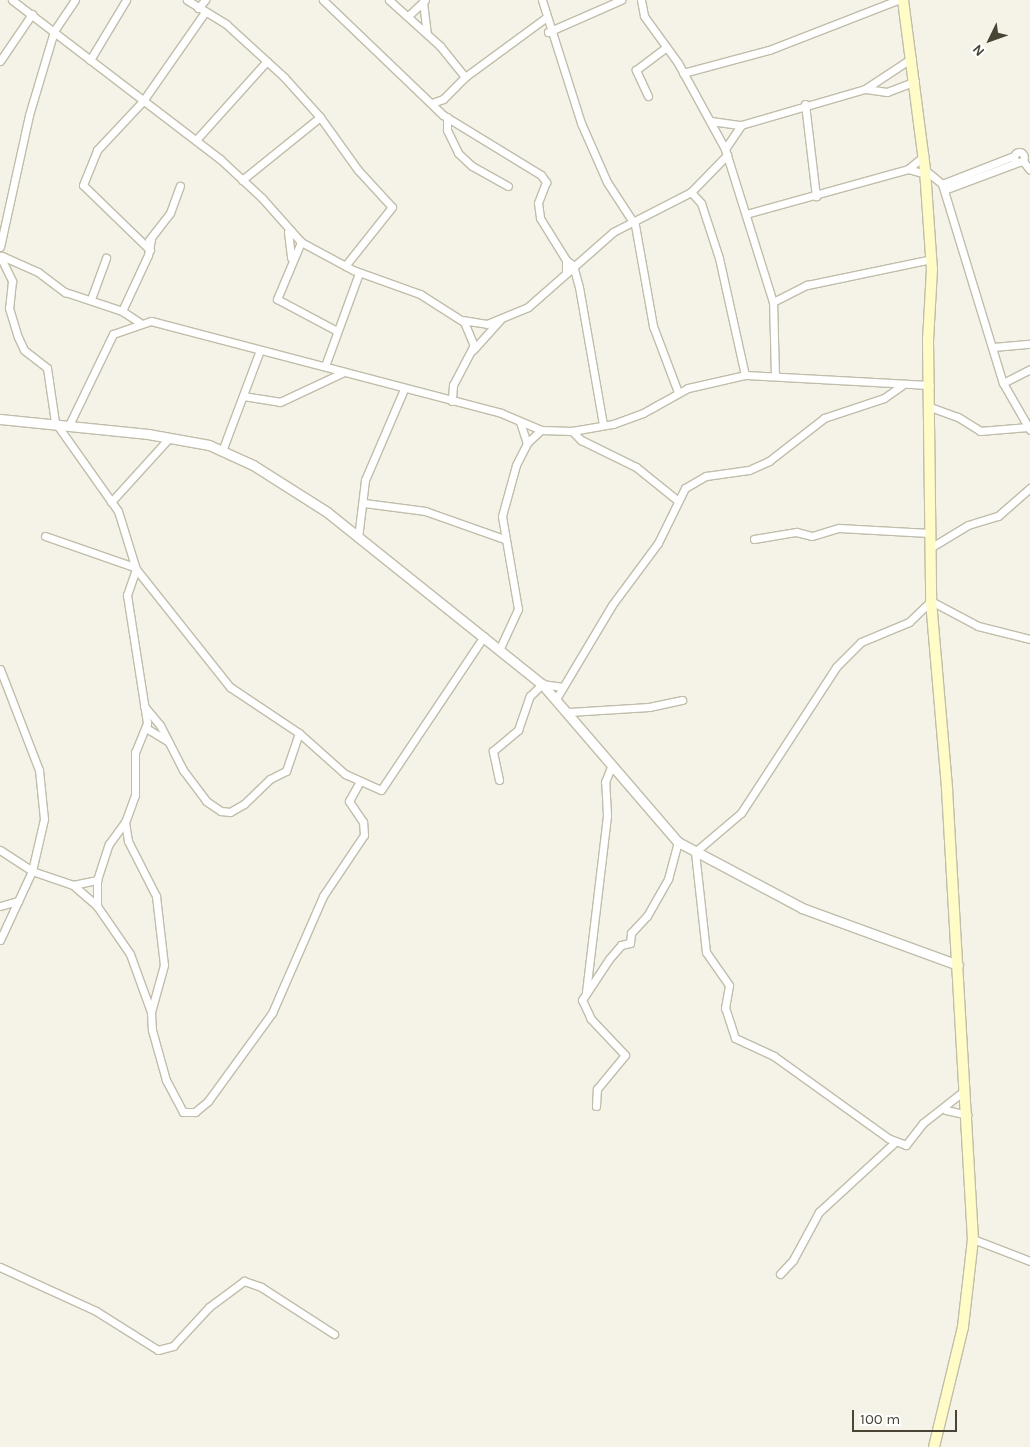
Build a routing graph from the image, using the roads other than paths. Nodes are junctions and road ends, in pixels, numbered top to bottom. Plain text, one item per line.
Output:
1 (12, 0) edge
2 (75, 0) edge
3 (126, 0) edge
4 (187, 0) edge
5 (205, 0) edge
6 (324, 0) edge
7 (389, 0) edge
8 (542, 0) edge
9 (622, 0) edge
10 (641, 0) edge
11 (898, 0) edge
12 (903, 0) edge
13 (424, 1) edge
14 (198, 8) junction
15 (205, 12) junction
16 (32, 14) junction
17 (408, 16) junction
18 (544, 18) junction
19 (54, 32) junction
20 (548, 32) junction
21 (427, 33) junction
22 (666, 47) junction
23 (912, 58) junction
24 (90, 60) junction
25 (0, 61) edge
26 (267, 61) junction
27 (683, 73) junction
28 (466, 77) junction
29 (915, 81) junction
30 (865, 89) junction
31 (648, 96) dead end
32 (443, 99) junction
33 (143, 101) junction
34 (432, 103) junction
35 (805, 104) junction
36 (445, 116) junction
37 (320, 117) junction
38 (710, 121) junction
39 (741, 125) junction
40 (196, 140) junction
41 (726, 152) junction
42 (924, 156) junction
43 (908, 169) junction
44 (1030, 170) edge
45 (925, 172) junction
46 (242, 180) junction
47 (180, 186) dead end
48 (508, 186) dead end
49 (943, 187) junction
50 (691, 192) junction
51 (816, 196) junction
52 (746, 214) junction
53 (633, 218) junction
54 (288, 232) junction
55 (148, 240) junction
56 (301, 242) junction
57 (0, 247) edge
58 (0, 255) edge
59 (106, 258) dead end
60 (291, 258) junction
61 (931, 258) junction
62 (566, 260) junction
63 (573, 265) junction
64 (345, 266) junction
65 (359, 273) junction
66 (566, 273) junction
67 (91, 300) junction
68 (773, 302) junction
69 (122, 311) junction
70 (506, 315) junction
71 (462, 320) junction
72 (139, 322) junction
73 (337, 332) junction
74 (1030, 344) edge
75 (993, 347) junction
76 (260, 350) junction
77 (473, 350) junction
78 (325, 366) junction
79 (1030, 369) edge
80 (344, 372) junction
81 (745, 375) junction
82 (775, 376) junction
83 (1003, 383) junction
84 (930, 385) junction
85 (901, 386) junction
86 (404, 389) junction
87 (678, 392) junction
88 (243, 396) junction
89 (452, 402) junction
90 (930, 407) junction
91 (0, 419) edge
92 (55, 422) junction
93 (520, 422) junction
94 (70, 423) junction
95 (603, 425) junction
96 (1029, 429) edge
97 (541, 430) junction
98 (572, 431) junction
99 (170, 438) junction
100 (527, 443) junction
101 (222, 451) junction
102 (1030, 488) edge
103 (677, 500) junction
104 (111, 502) junction
105 (364, 503) junction
106 (929, 533) junction
107 (45, 536) dead end
108 (358, 538) junction
109 (504, 539) junction
110 (754, 539) dead end
111 (930, 548) junction
112 (135, 568) junction
113 (932, 601) junction
114 (484, 636) junction
115 (1030, 639) edge
116 (500, 648) junction
117 (0, 669) edge
118 (542, 684) junction
119 (563, 687) junction
120 (556, 699) junction
121 (682, 700) dead end
122 (142, 704) junction
123 (568, 712) junction
124 (146, 728) junction
125 (302, 740) junction
126 (170, 743) junction
127 (611, 767) junction
128 (498, 780) dead end
129 (359, 783) junction
130 (125, 822) junction
131 (678, 842) junction
132 (0, 850) edge
133 (695, 852) junction
134 (32, 871) junction
135 (96, 880) junction
136 (73, 885) junction
137 (18, 901) junction
138 (0, 906) edge
139 (98, 906) junction
140 (0, 940) edge
141 (958, 966) junction
142 (586, 993) junction
143 (151, 1012) junction
144 (965, 1090) junction
145 (596, 1106) dead end
146 (946, 1110) junction
147 (967, 1115) junction
148 (895, 1142) junction
149 (973, 1239) junction
150 (1030, 1261) edge
151 (0, 1267) edge
152 (780, 1274) dead end
153 (334, 1334) dead end
154 (934, 1447) edge

1 - 16 street
2 - 19 street
3 - 24 street
4 - 14 street
5 - 14 street
6 - 34 street
7 - 17 street
8 - 18 street
9 - 20 street
10 - 22 street
11 - 27 street
12 - 23 main road
13 - 17 street
13 - 21 street
14 - 15 street
15 - 26 street
15 - 33 street
16 - 19 street
16 - 25 street
17 - 21 street
18 - 20 street
18 - 28 street
19 - 24 street
19 - 57 street
20 - 53 street
21 - 28 street
22 - 27 street
22 - 31 street
23 - 29 main road
23 - 30 street
24 - 33 street
26 - 37 street
26 - 40 street
27 - 38 street
28 - 32 street
29 - 30 street
29 - 42 main road
30 - 35 street
32 - 34 street
32 - 36 street
33 - 40 street
33 - 55 street
34 - 36 street
35 - 39 street
35 - 51 street
36 - 48 street
36 - 62 street
37 - 46 street
37 - 64 street
38 - 39 street
38 - 41 street
39 - 41 street
40 - 46 street
41 - 50 street
41 - 52 street
42 - 43 street
42 - 45 main road
43 - 45 street
43 - 51 street
44 - 49 street
45 - 49 street
45 - 61 main road
46 - 54 street
47 - 55 street
49 - 75 street
50 - 53 street
50 - 81 street
51 - 52 street
52 - 68 street
53 - 63 street
53 - 87 street
54 - 56 street
54 - 60 street
55 - 69 street
56 - 60 street
56 - 64 street
58 - 67 street
58 - 92 street
59 - 67 street
60 - 73 street
61 - 68 street
61 - 84 main road
62 - 63 street
62 - 66 street
63 - 66 street
63 - 95 street
64 - 65 street
65 - 71 street
65 - 73 street
66 - 70 street
67 - 69 street
68 - 82 street
69 - 72 street
70 - 71 street
70 - 77 street
71 - 77 street
72 - 76 street
72 - 94 street
73 - 78 street
74 - 75 street
75 - 83 street
76 - 78 street
76 - 88 street
77 - 89 street
78 - 80 street
79 - 83 street
80 - 86 street
80 - 88 street
81 - 82 street
81 - 87 street
82 - 85 street
83 - 96 street
84 - 85 street
84 - 90 main road
85 - 103 street
86 - 89 street
86 - 105 street
87 - 95 street
88 - 101 street
89 - 93 street
90 - 96 street
90 - 106 main road
91 - 92 street
92 - 94 street
92 - 104 street
93 - 97 street
93 - 100 street
94 - 99 street
95 - 98 street
97 - 98 street
97 - 100 street
98 - 103 street
99 - 101 street
99 - 104 street
100 - 109 street
101 - 108 street
102 - 111 street
103 - 119 street
104 - 112 street
105 - 108 street
105 - 109 street
106 - 110 street
106 - 111 main road
107 - 112 street
108 - 114 street
109 - 116 street
111 - 113 main road
112 - 122 street
112 - 125 street
113 - 115 street
113 - 133 street
113 - 141 main road
114 - 116 street
114 - 129 street
116 - 118 street
117 - 134 street
118 - 119 street
118 - 120 street
118 - 128 street
119 - 120 street
120 - 123 street
121 - 123 street
122 - 124 street
122 - 126 street
123 - 127 street
124 - 126 street
124 - 130 street
125 - 126 street
125 - 129 street
127 - 131 street
127 - 142 street
129 - 143 street
130 - 135 street
130 - 143 street
131 - 133 street
131 - 142 street
132 - 134 street
133 - 141 street
133 - 148 street
134 - 136 street
134 - 137 street
135 - 136 street
135 - 139 street
136 - 139 street
137 - 138 street
137 - 140 street
139 - 143 street
141 - 144 main road
142 - 145 street
144 - 146 street
144 - 147 main road
146 - 147 street
146 - 148 street
147 - 149 main road
148 - 152 street
149 - 150 street
149 - 154 main road
151 - 153 street

